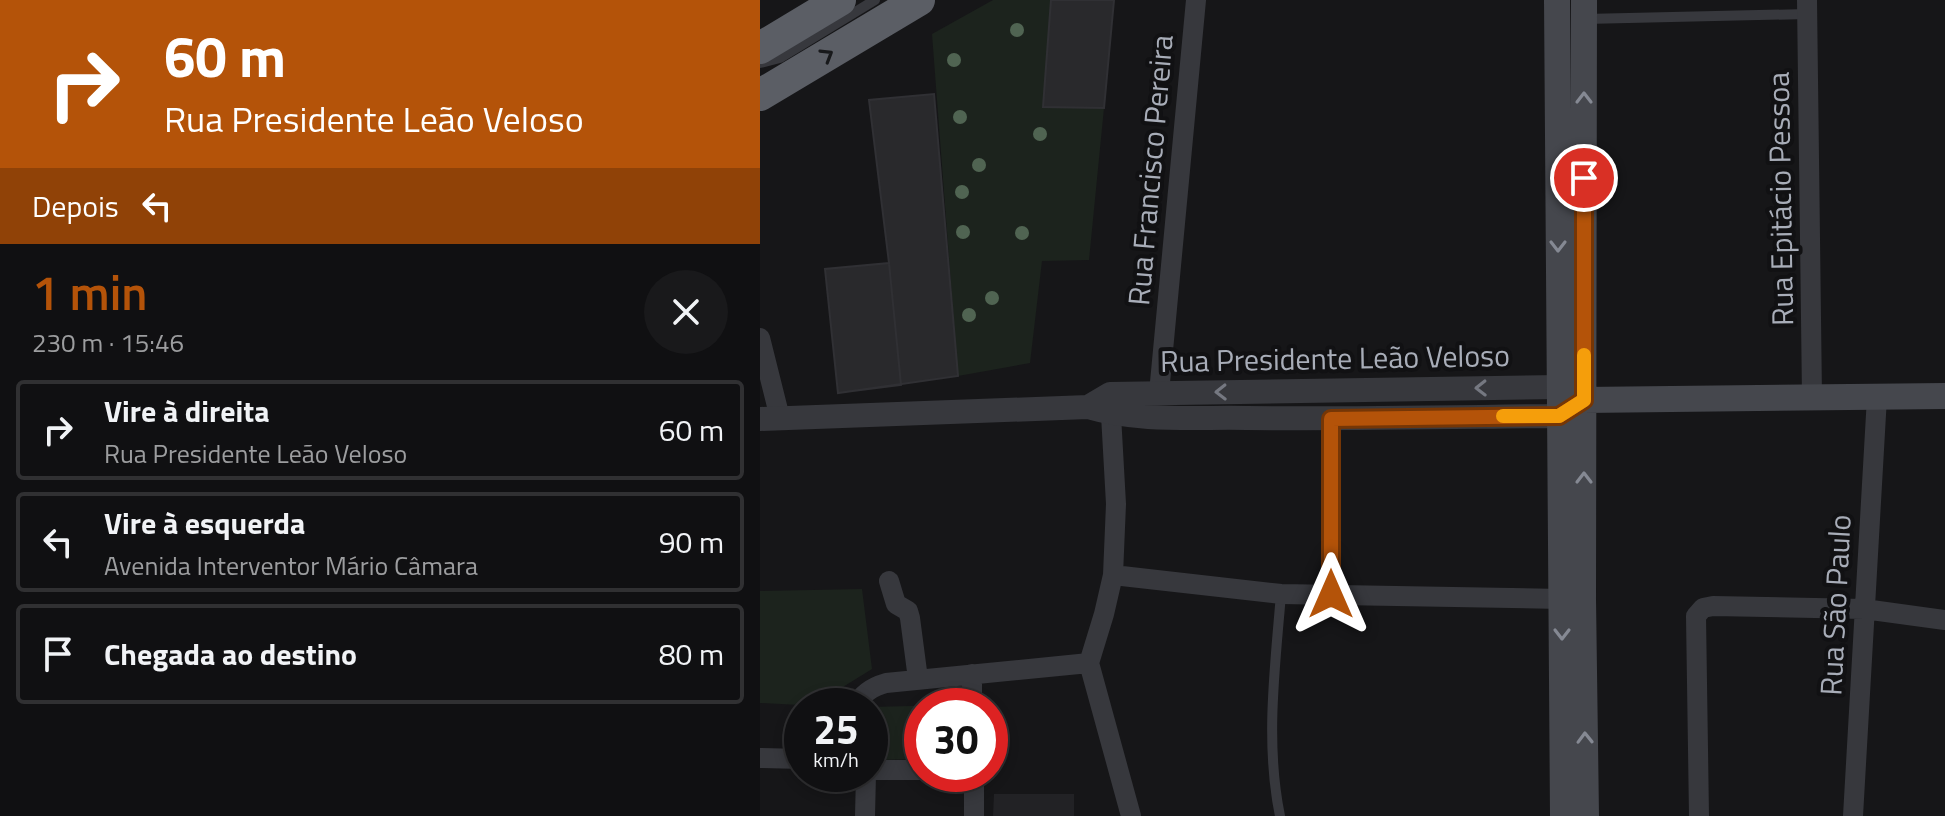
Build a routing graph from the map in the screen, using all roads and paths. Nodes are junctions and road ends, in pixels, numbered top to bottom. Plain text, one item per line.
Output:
1 (840, 0) edge
2 (875, 0) edge
3 (919, 0) edge
4 (1196, 0) edge
5 (1557, 0) edge
6 (1807, 7) edge
7 (1584, 9) edge
8 (766, 67) edge
9 (760, 338) edge
10 (1559, 387) junction
11 (1159, 393) junction
12 (1945, 396) edge
13 (1812, 397) junction
14 (1877, 397) junction
15 (1584, 400) junction
16 (1103, 405) junction
17 (1559, 416) junction
18 (770, 419) edge
19 (1331, 419) junction
20 (1113, 575) junction
21 (889, 581) dead end
22 (1281, 594) junction
23 (1331, 594) junction
24 (1562, 599) junction
25 (1864, 609) junction
26 (1945, 620) edge
27 (1089, 663) junction
28 (972, 674) junction
29 (918, 679) junction
30 (873, 688) edge
31 (972, 688) edge
32 (760, 758) edge
33 (784, 759) edge
34 (866, 792) edge
35 (974, 792) edge
36 (865, 816) edge
37 (974, 816) edge
38 (1131, 816) edge
39 (1280, 816) edge
40 (1563, 816) edge
41 (1586, 816) edge
42 (1699, 816) edge
43 (1853, 816) edge

1 - 8 highway
2 - 8 lane
8 -> 3 highway
4 - 11 street, Rua Francisco Pereira
5 -> 10 main road
6 - 7 lane
6 - 13 street, Rua Epitácio Pessoa
15 -> 7 main road
9 - 18 street
10 -> 11 street, Rua Presidente Leão Veloso
10 - 15 main road, Rua Presidente Leão Veloso
10 - 17 main road
11 - 16 street, Rua Presidente Leão Veloso
12 - 14 main road, Rua Presidente Leão Veloso
13 - 14 main road, Rua Presidente Leão Veloso
13 - 15 main road, Rua Presidente Leão Veloso
14 - 25 street, Rua São Paulo
15 - 17 main road
41 -> 15 main road
16 - 18 street, Rua Presidente Leão Veloso
16 - 19 street, Rua Presidente Leão Veloso
16 - 20 street
17 - 19 street, Rua Presidente Leão Veloso
17 - 24 main road
19 - 23 street
20 - 22 street
20 - 27 street
21 - 29 street
22 - 23 street
22 - 39 lane
23 - 24 street
24 -> 40 main road
25 - 26 street
25 - 42 street
25 - 43 street, Rua São Paulo
27 - 28 street
27 - 38 street
28 - 29 street
28 - 31 street
29 - 30 street
32 - 33 street
34 - 36 street
35 - 37 street

